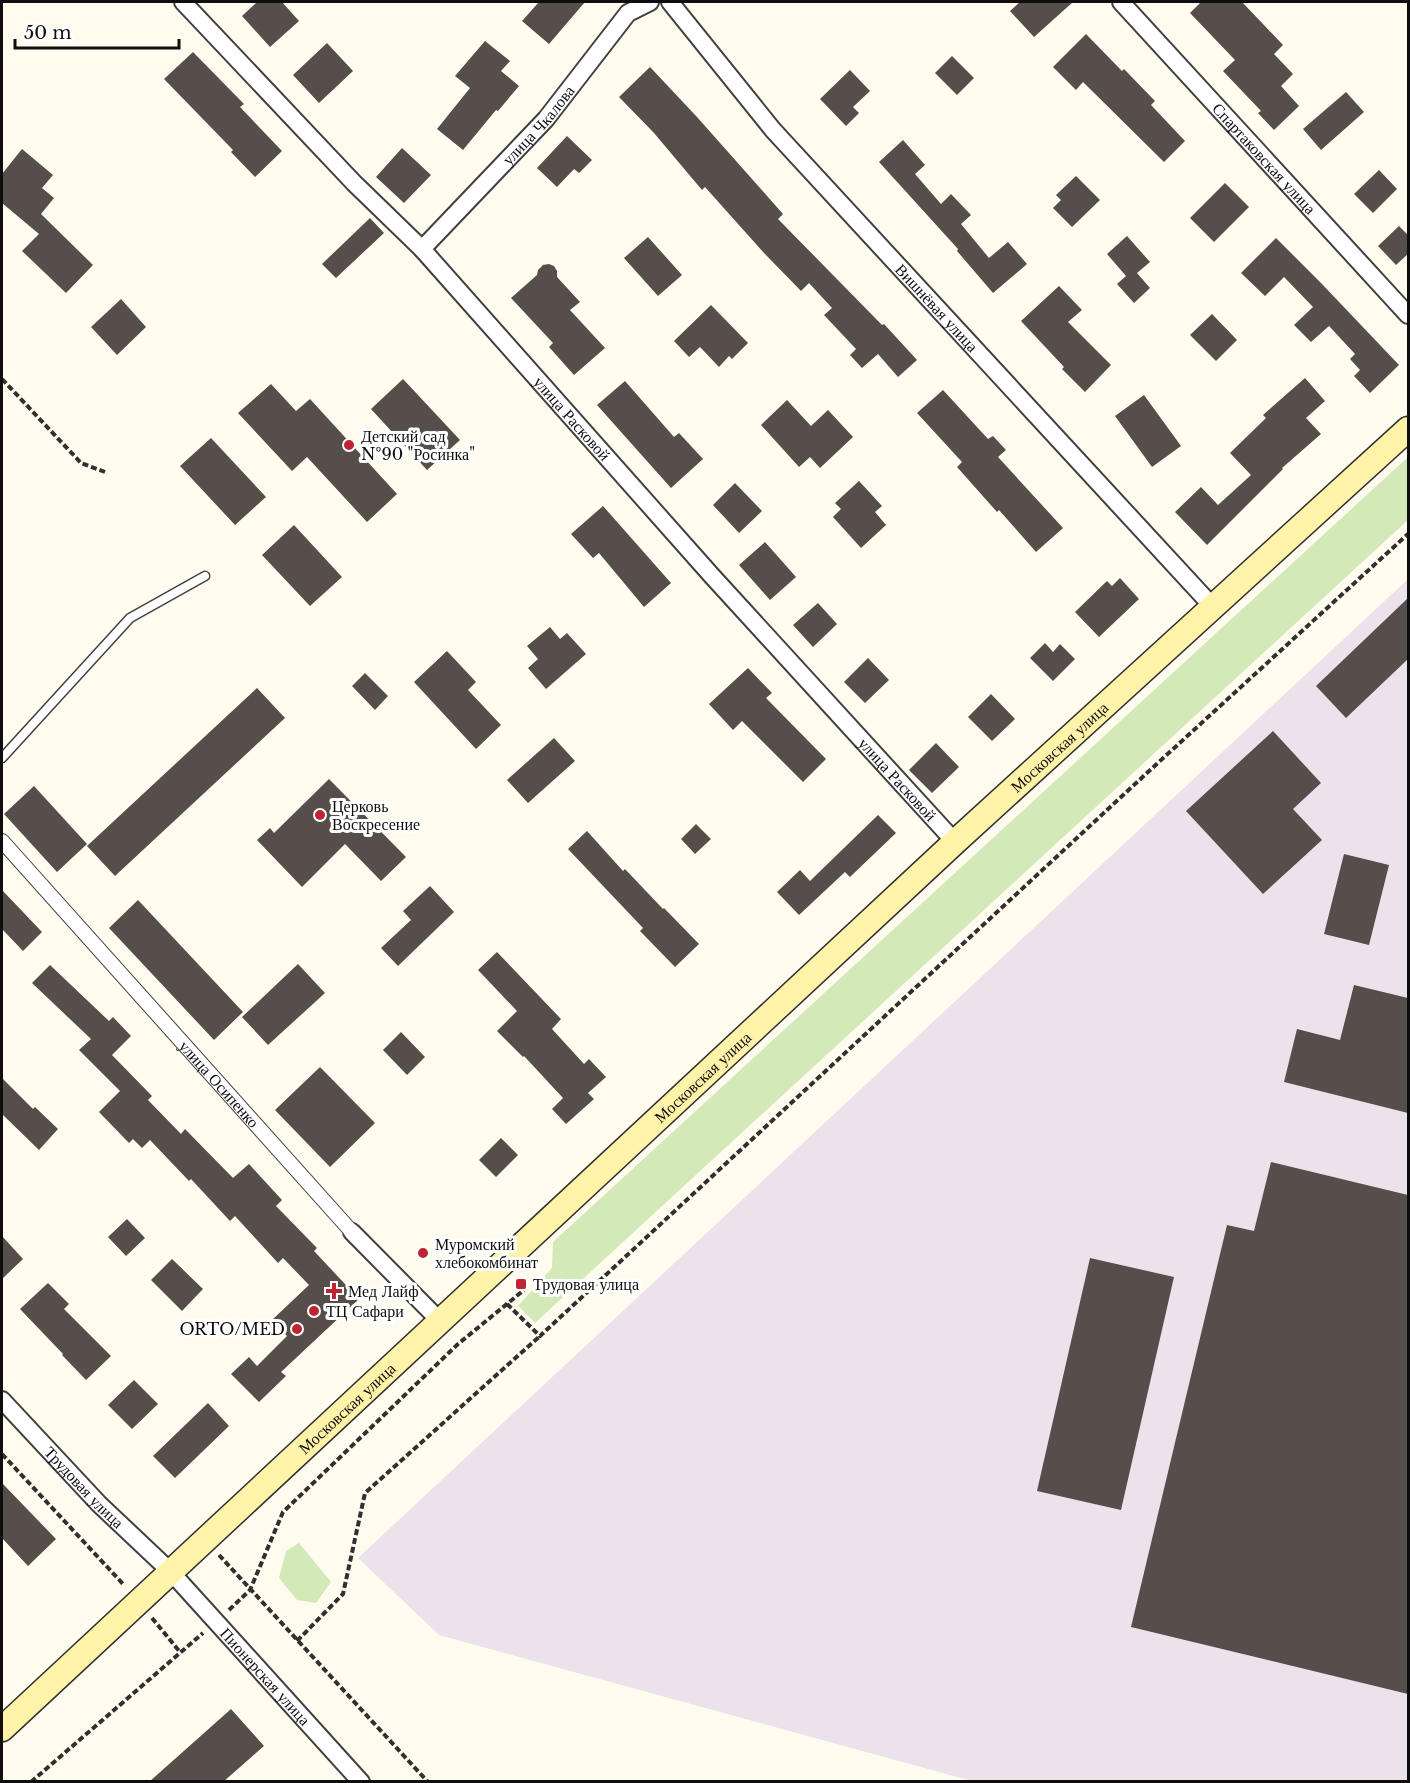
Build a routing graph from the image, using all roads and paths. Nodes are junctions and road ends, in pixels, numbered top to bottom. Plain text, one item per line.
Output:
1 (183, 2) edge
2 (650, 2) edge
3 (670, 2) edge
4 (1121, 2) edge
5 (625, 7) edge
6 (422, 249) junction
7 (1408, 315) edge
8 (2, 379) edge
9 (1408, 429) edge
10 (105, 472) dead end
11 (1408, 534) edge
12 (206, 576) dead end
13 (1213, 607) junction
14 (2, 758) edge
15 (2, 841) edge
16 (955, 842) junction
17 (352, 1232) joint
18 (524, 1290) dead end
19 (507, 1304) junction
20 (440, 1321) junction
21 (540, 1336) junction
22 (2, 1400) edge
23 (2, 1454) edge
24 (171, 1572) junction
25 (250, 1590) junction
26 (138, 1602) junction
27 (216, 1621) junction
28 (297, 1641) junction
29 (180, 1652) junction
30 (2, 1729) edge
31 (31, 1782) edge
32 (361, 1782) edge
33 (428, 1782) edge

1 - 6 street, улица Расковой
2 - 5 street, улица Чкалова
3 - 13 street, Вишнёвая улица
4 - 7 street, Спартаковская улица
5 - 6 street, улица Чкалова
6 - 16 street, улица Расковой
8 - 10 path
9 - 13 main road, Московская улица
11 - 21 path
12 - 14 lane
13 - 16 main road, Московская улица
15 - 17 street, улица Осипенко
16 - 20 main road, Московская улица
17 - 20 street, улица Осипенко
18 - 19 path
19 - 21 path
19 - 25 path
20 - 24 main road, Московская улица
21 - 28 path
22 - 24 street, Трудовая улица
23 - 26 path
24 - 26 main road, Московская улица
24 - 27 street, Пионерская улица
25 - 27 path
25 - 28 path
26 - 29 path
26 - 30 main road, Московская улица
27 - 29 path
27 - 32 street, Пионерская улица
28 - 33 path
29 - 31 path

